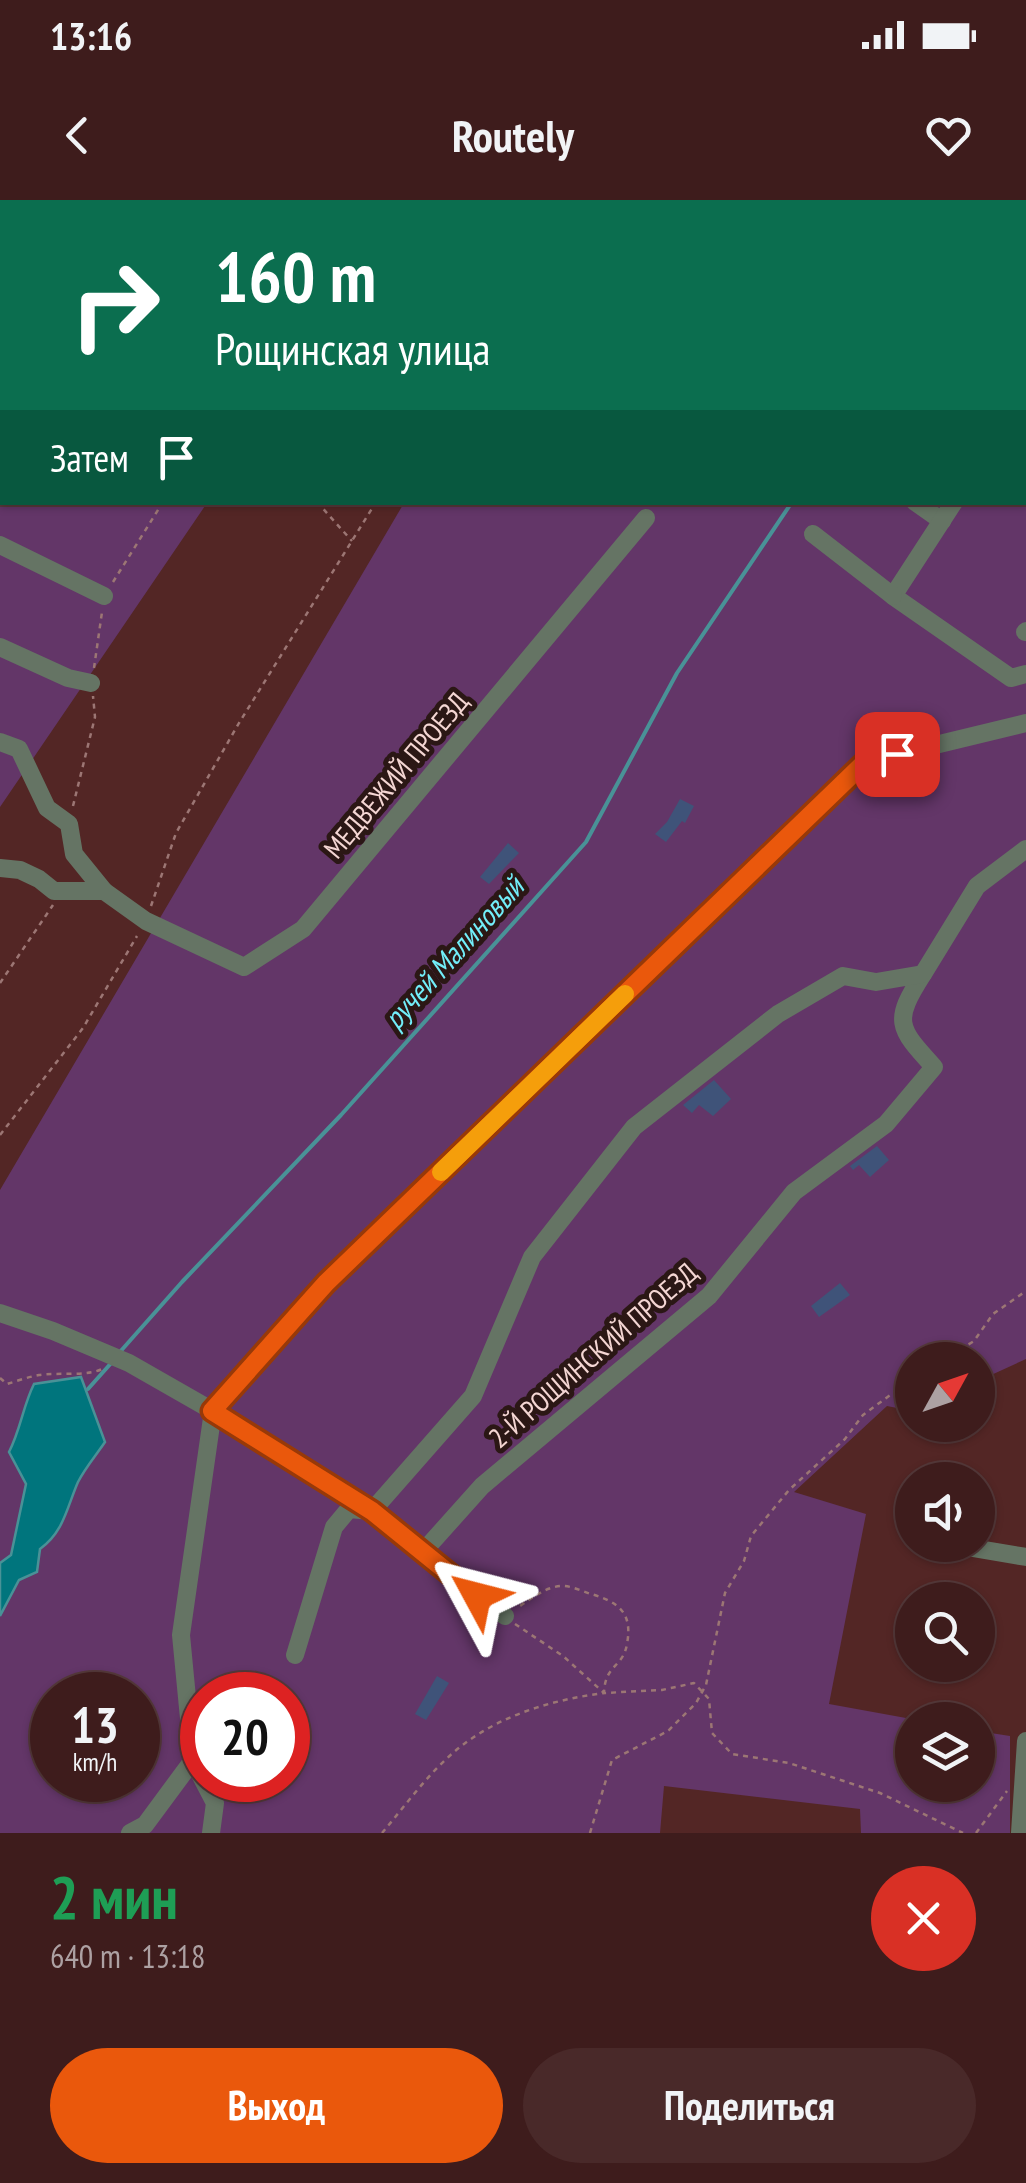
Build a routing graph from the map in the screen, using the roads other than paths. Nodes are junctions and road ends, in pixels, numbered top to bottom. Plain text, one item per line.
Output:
1 (919, 505) edge
2 (952, 505) edge
3 (646, 518) dead end
4 (942, 521) junction
5 (813, 534) dead end
6 (0, 545) edge
7 (104, 596) road end
8 (893, 596) junction
9 (0, 646) edge
10 (1026, 674) edge
11 (92, 683) road end
12 (1026, 723) edge
13 (0, 742) edge
14 (1026, 849) edge
15 (0, 868) edge
16 (104, 891) junction
17 (924, 974) junction
18 (0, 1313) edge
19 (212, 1411) junction
20 (372, 1511) junction
21 (995, 1552) edge
22 (422, 1553) junction
23 (1026, 1557) edge
24 (505, 1616) road end
25 (295, 1656) dead end
26 (185, 1672) edge
27 (1026, 1750) edge
28 (180, 1779) edge
29 (214, 1802) edge
30 (130, 1833) edge
31 (211, 1833) edge
32 (1020, 1833) edge

1 - 4 street
2 - 4 street
3 - 16 street, МЕДВЕЖИЙ ПРОЕЗД
4 - 8 street
5 - 8 street
6 - 7 street
8 - 10 street
9 - 11 street
12 - 19 street
13 - 16 street
14 - 17 street
15 - 16 street
17 - 20 street
17 - 22 street, 2-Й РОЩИНСКИЙ ПРОЕЗД
18 - 19 street
19 - 20 street
19 - 26 street
20 - 22 street
20 - 25 street
21 - 23 street
22 - 24 street
27 - 32 street
28 - 30 street
29 - 31 street

